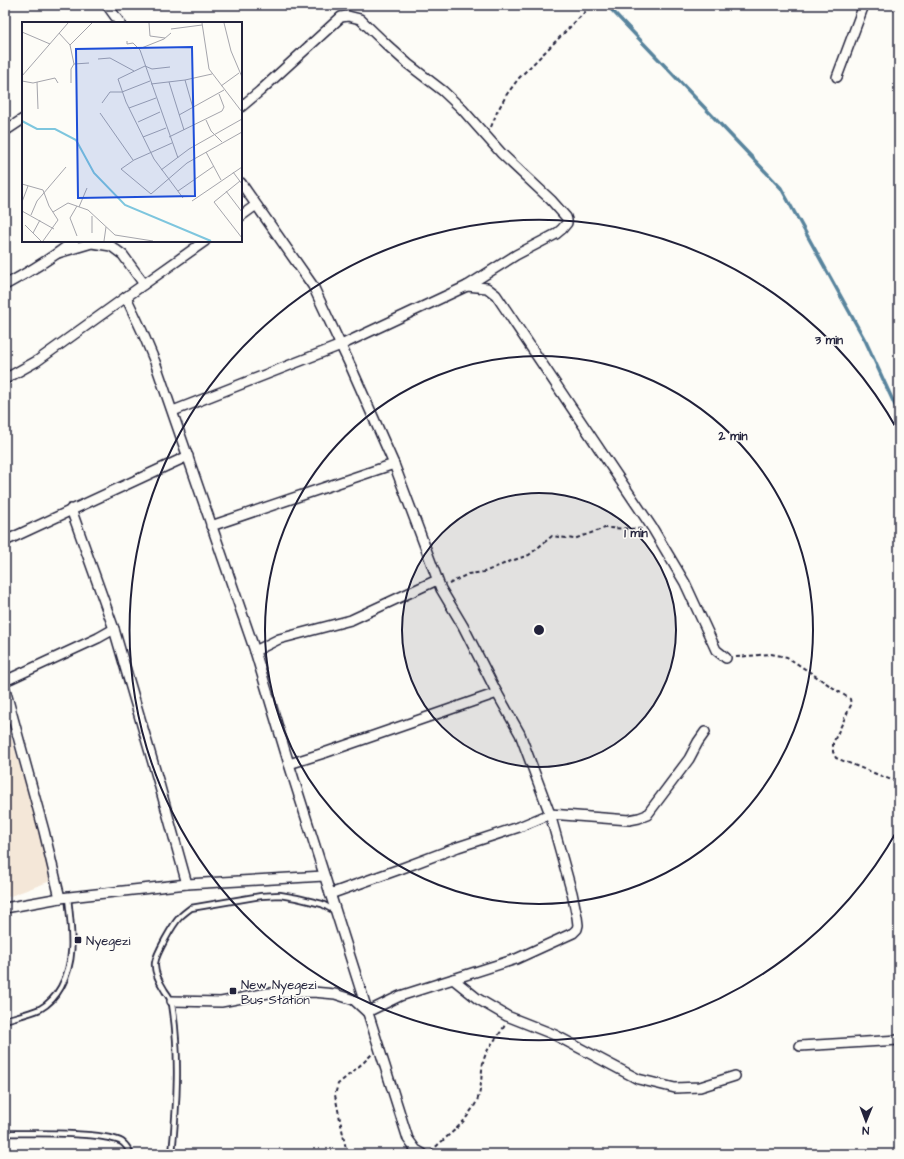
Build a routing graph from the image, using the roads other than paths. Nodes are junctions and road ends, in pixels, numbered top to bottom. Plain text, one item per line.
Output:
1 (106, 5) edge
2 (864, 5) edge
3 (119, 22) edge
4 (837, 77) dead end
5 (242, 105) edge
6 (22, 120) edge
7 (5, 131) edge
8 (242, 185) edge
9 (256, 206) junction
10 (242, 215) edge
11 (73, 242) edge
12 (204, 242) edge
13 (58, 253) junction
14 (144, 284) junction
15 (5, 285) edge
16 (467, 286) junction
17 (126, 297) junction
18 (341, 345) junction
19 (5, 379) edge
20 (173, 410) junction
21 (188, 456) junction
22 (394, 464) junction
23 (71, 509) junction
24 (212, 526) junction
25 (5, 541) edge
26 (437, 580) junction
27 (114, 629) junction
28 (255, 651) junction
29 (726, 658) road end
30 (5, 681) edge
31 (5, 689) edge
32 (497, 693) junction
33 (705, 732) dead end
34 (288, 764) junction
35 (550, 814) junction
36 (324, 876) junction
37 (187, 884) junction
38 (330, 894) junction
39 (64, 897) junction
40 (5, 908) edge
41 (336, 911) junction
42 (453, 979) junction
43 (172, 1002) junction
44 (367, 1012) junction
45 (5, 1020) edge
46 (899, 1040) edge
47 (800, 1046) dead end
48 (735, 1076) dead end
49 (5, 1133) edge
50 (417, 1153) edge
51 (131, 1154) edge
52 (172, 1154) edge

1 - 3 street
2 - 4 street
5 - 16 street
6 - 7 street
8 - 9 street
9 - 10 street
9 - 18 street
11 - 13 street
12 - 14 street
13 - 14 street
13 - 15 street
14 - 17 street
16 - 18 street
16 - 29 street
17 - 19 street
17 - 20 street
18 - 20 street
18 - 22 street
20 - 21 street
21 - 23 street
21 - 24 street
22 - 24 street
22 - 26 street
23 - 25 street
23 - 27 street
24 - 28 street
26 - 28 street
26 - 32 street
27 - 30 street
27 - 37 street
28 - 34 street
31 - 39 street
32 - 34 street
32 - 35 street
33 - 35 street
34 - 36 street
35 - 38 street
35 - 42 street
36 - 37 street
36 - 38 street
37 - 39 street
38 - 41 street
39 - 40 street
39 - 45 lane
41 - 43 lane
41 - 44 street
42 - 44 street
42 - 48 street
43 - 44 street
43 - 52 lane
44 - 50 street
46 - 47 street
49 - 51 lane

